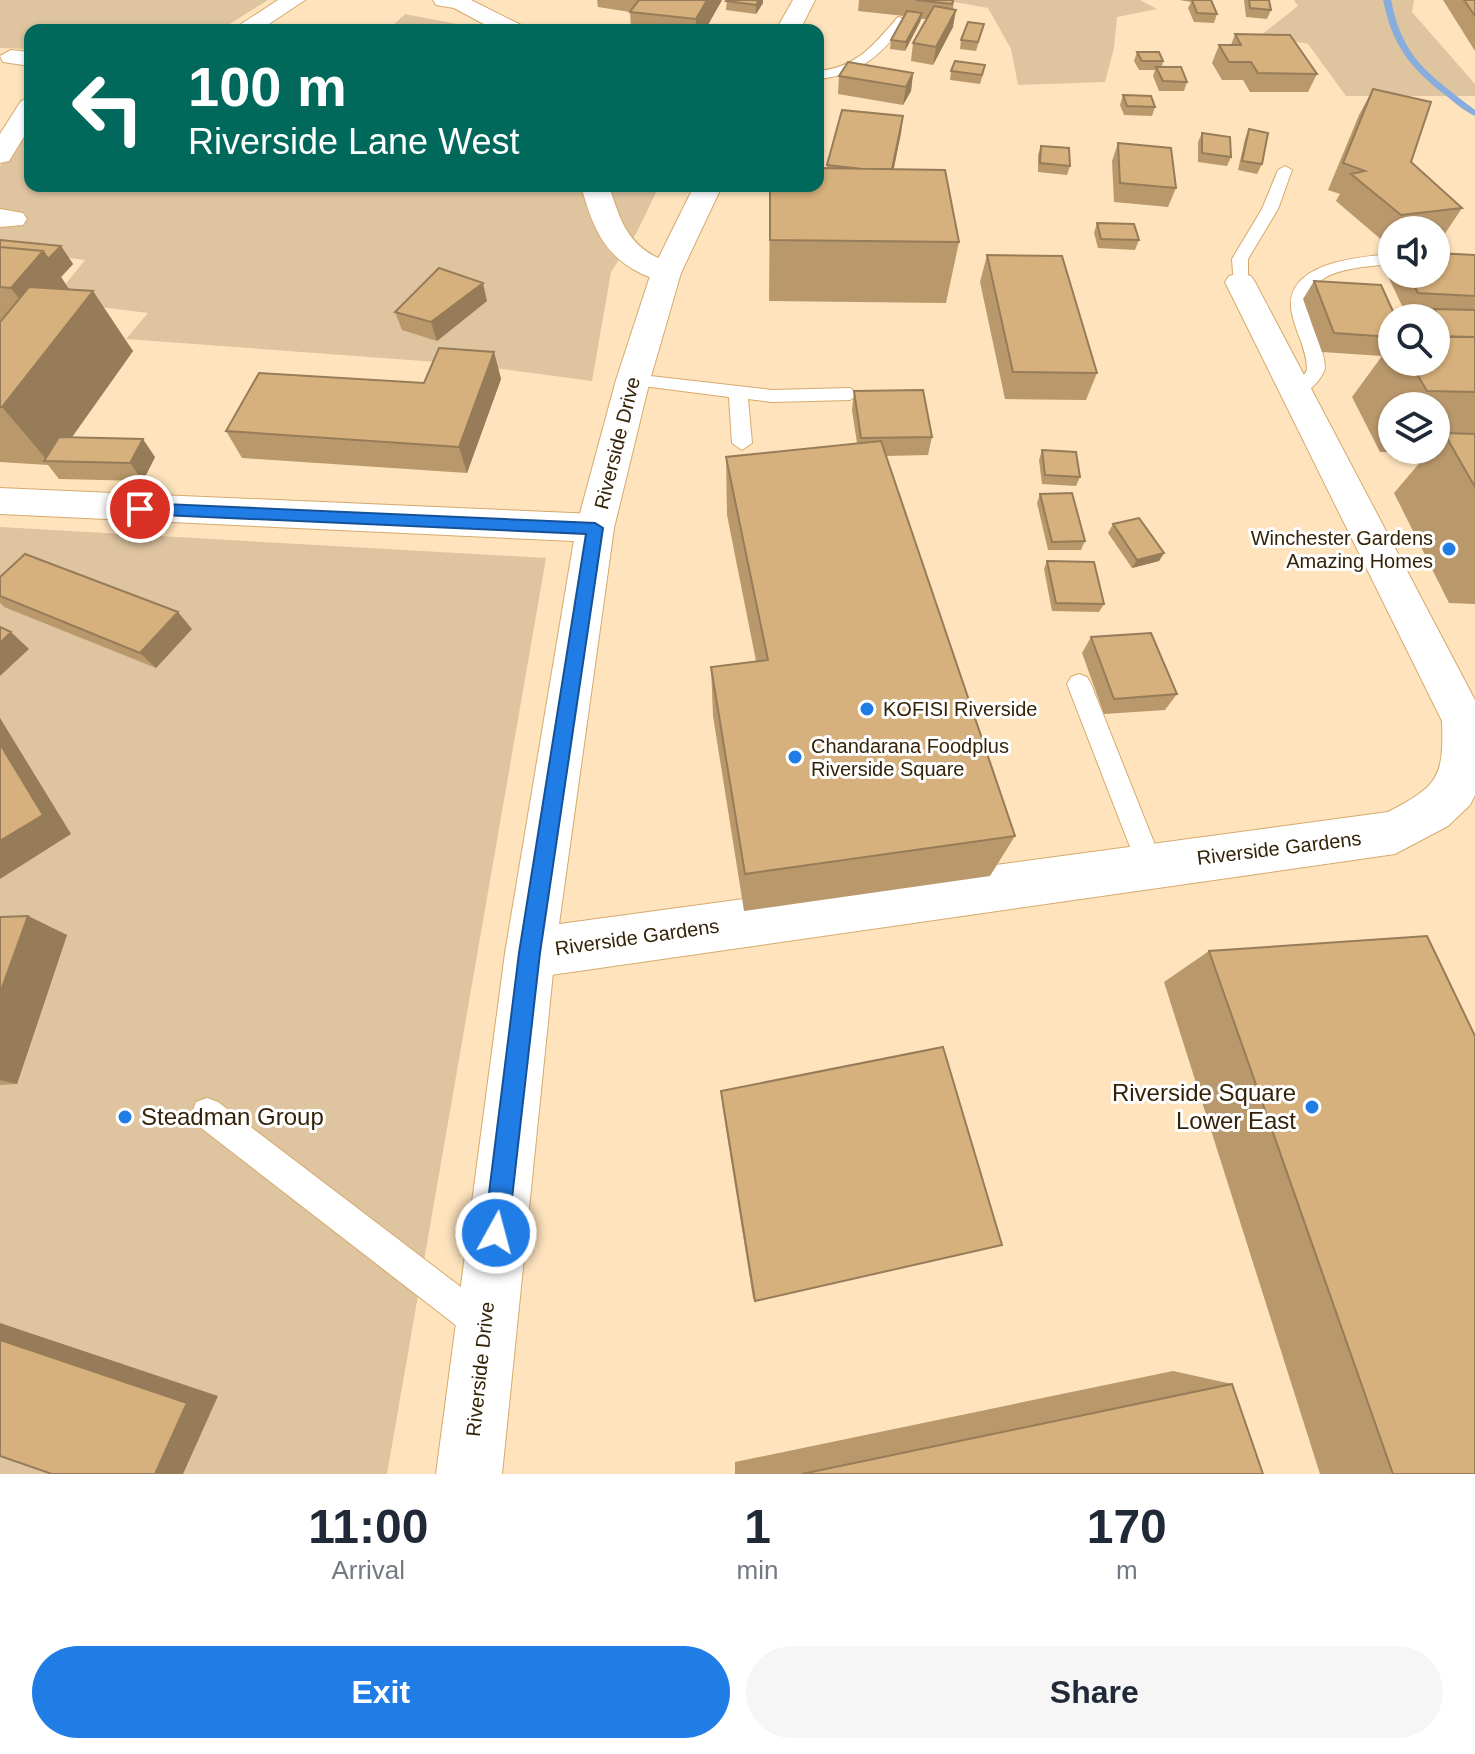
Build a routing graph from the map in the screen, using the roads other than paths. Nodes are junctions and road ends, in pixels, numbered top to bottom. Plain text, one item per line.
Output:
1 (294, 0) edge
2 (444, 0) edge
3 (804, 0) edge
4 (902, 20) edge
5 (254, 24) edge
6 (501, 24) edge
7 (791, 24) edge
8 (824, 74) edge
9 (24, 116) edge
10 (0, 155) edge
11 (1285, 170) dead end
12 (597, 192) edge
13 (705, 192) edge
14 (1378, 261) edge
15 (666, 273) junction
16 (1240, 282) joint
17 (633, 380) junction
18 (1295, 389) junction
19 (738, 393) junction
20 (850, 394) dead end
21 (742, 443) dead end
22 (0, 501) edge
23 (595, 528) junction
24 (1079, 684) dead end
25 (1150, 865) junction
26 (530, 953) junction
27 (207, 1113) dead end
28 (485, 1327) junction
29 (469, 1474) edge

1 - 5 street
2 - 6 street
3 - 7 street
4 - 8 lane
9 - 10 street
11 - 16 lane
12 - 15 street
13 - 15 street, Riverside Drive
14 - 18 lane
15 - 17 street, Riverside Drive
16 - 18 street, Riverside Gardens
17 - 19 lane
17 - 23 street, Riverside Drive
18 - 25 street, Riverside Gardens
19 - 20 lane
19 - 21 lane
22 - 23 street
23 - 26 street, Riverside Drive
24 - 25 lane
25 - 26 street, Riverside Gardens
26 - 28 street, Riverside Drive
27 - 28 lane
28 - 29 street, Riverside Drive

